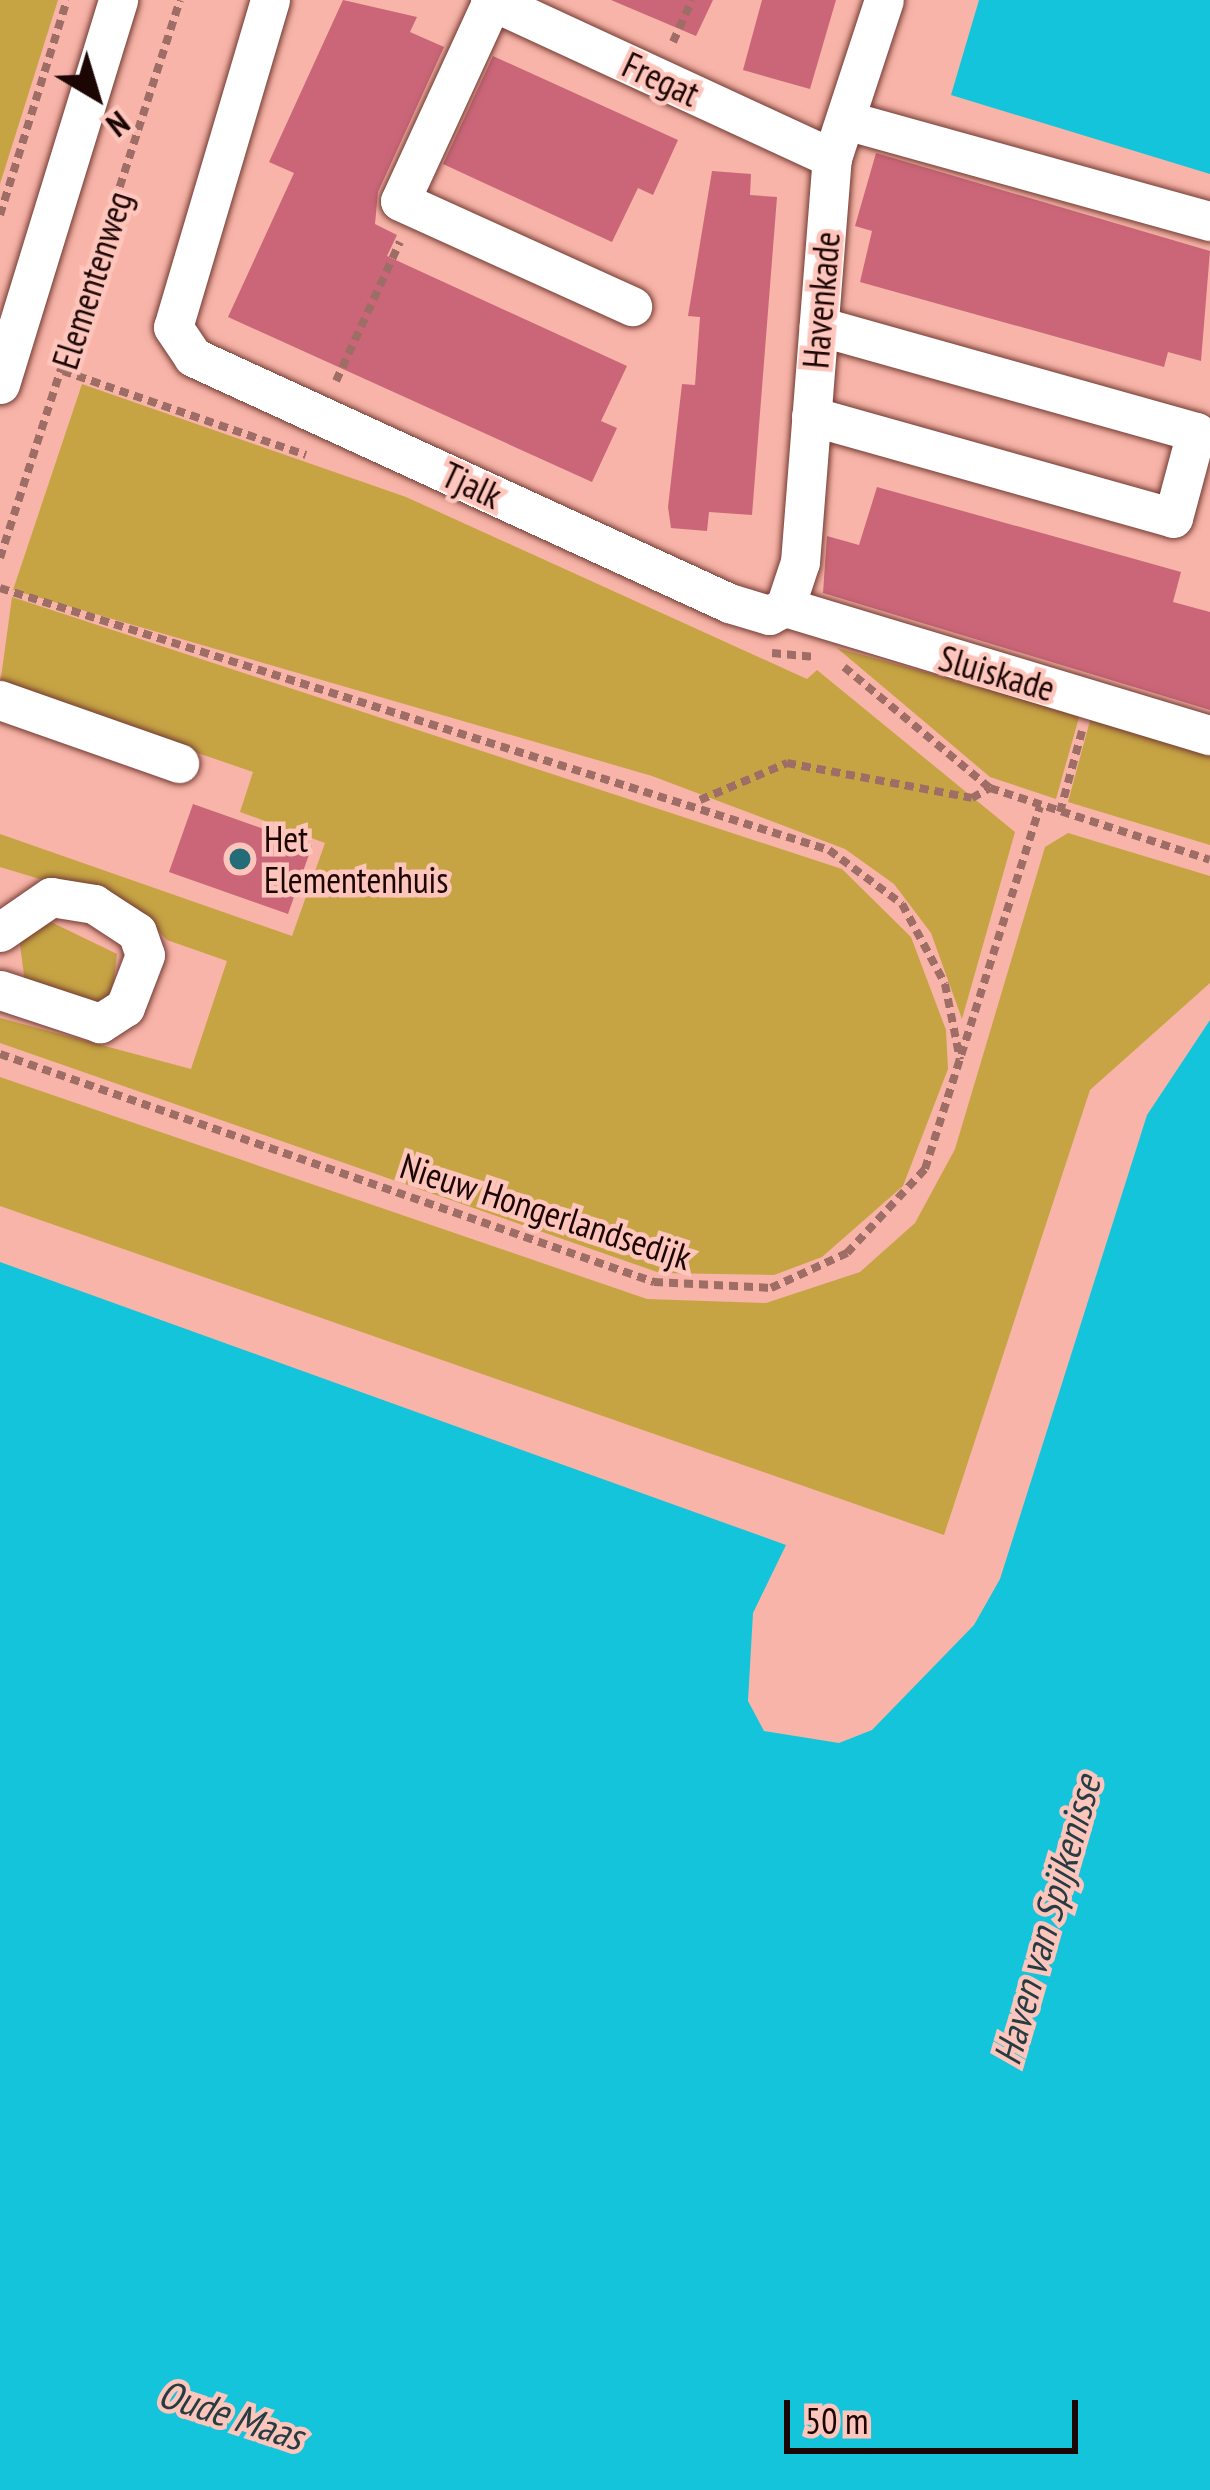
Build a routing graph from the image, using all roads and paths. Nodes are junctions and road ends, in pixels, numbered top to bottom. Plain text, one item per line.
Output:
1 (68, 0) edge
2 (118, 0) edge
3 (180, 0) edge
4 (270, 0) edge
5 (884, 0) edge
6 (491, 1) edge
7 (849, 121) junction
8 (832, 158) junction
9 (3, 196) edge
10 (415, 208) junction
11 (0, 215) edge
12 (1210, 221) edge
13 (632, 306) dead end
14 (11, 316) edge
15 (819, 326) junction
16 (0, 384) edge
17 (321, 415) junction
18 (811, 416) junction
19 (0, 558) edge
20 (0, 588) edge
21 (797, 612) junction
22 (0, 700) edge
23 (1088, 700) junction
24 (1210, 735) edge
25 (178, 763) dead end
26 (990, 788) junction
27 (698, 802) junction
28 (1040, 807) junction
29 (1060, 812) junction
30 (1210, 860) edge
31 (0, 932) edge
32 (0, 991) edge
33 (0, 1054) edge
34 (960, 1062) junction

1 - 9 path
2 - 14 street, Elementenweg
3 - 19 path, Elementenweg
4 - 17 street, Tjalk
5 - 7 street, Havenkade
6 - 8 street, Fregat
6 - 10 street
7 - 8 street, Havenkade
7 - 12 street
8 - 15 street, Havenkade
9 - 11 path
10 - 13 street
10 - 17 path
14 - 16 street, Elementenweg
15 - 18 street, Havenkade
15 - 18 street
17 - 21 street, Tjalk
18 - 21 street, Havenkade
20 - 27 path
21 - 23 street, Sluiskade
21 - 26 path
22 - 25 street
23 - 24 street, Sluiskade
23 - 29 path
26 - 27 path
26 - 28 path
27 - 34 path
28 - 29 path
28 - 34 path, Nieuw Hongerlandsedijk
29 - 30 path
31 - 32 street
33 - 34 path, Nieuw Hongerlandsedijk

